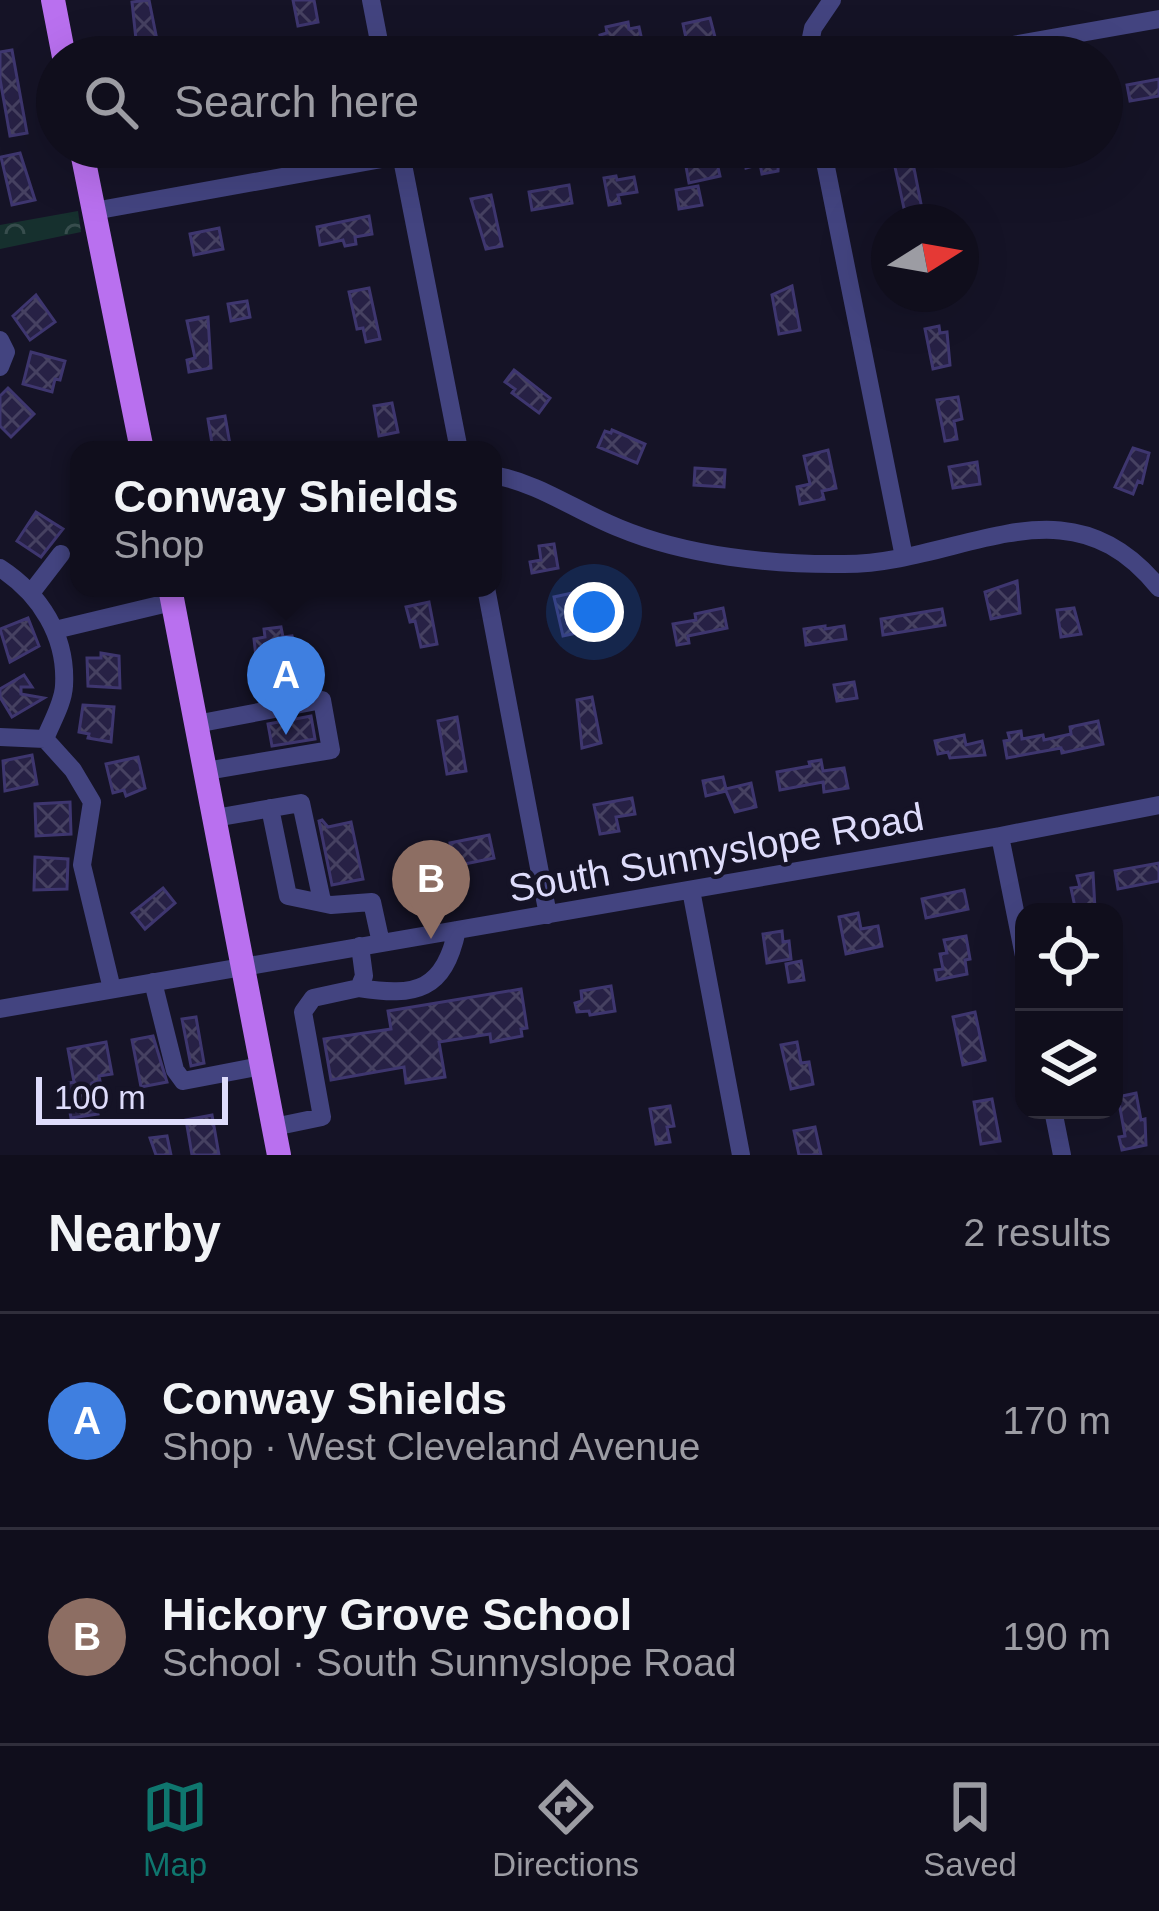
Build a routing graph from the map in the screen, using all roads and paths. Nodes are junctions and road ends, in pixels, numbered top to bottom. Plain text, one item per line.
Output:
1 (52, 0) edge
2 (371, 0) edge
3 (832, 0) edge
4 (1159, 19) edge
5 (60, 36) edge
6 (378, 36) edge
7 (811, 36) edge
8 (1063, 36) edge
9 (86, 168) edge
10 (313, 168) edge
11 (403, 168) edge
12 (826, 168) edge
13 (94, 211) junction
14 (0, 340) edge
15 (0, 367) edge
16 (140, 441) edge
17 (457, 441) edge
18 (502, 478) edge
19 (61, 554) dead end
20 (904, 557) junction
21 (0, 568) edge
22 (1158, 582) edge
23 (31, 592) junction
24 (164, 597) edge
25 (171, 597) edge
26 (487, 597) edge
27 (55, 629) junction
28 (196, 724) junction
29 (0, 737) edge
30 (45, 739) junction
31 (206, 771) junction
32 (1159, 805) edge
33 (270, 808) junction
34 (214, 818) junction
35 (1000, 836) junction
36 (691, 890) junction
37 (322, 901) junction
38 (1015, 911) edge
39 (548, 915) junction
40 (458, 930) junction
41 (381, 943) junction
42 (360, 946) junction
43 (242, 967) junction
44 (153, 982) junction
45 (358, 988) junction
46 (112, 989) junction
47 (0, 1009) edge
48 (261, 1066) junction
49 (1056, 1119) edge
50 (274, 1126) junction
51 (279, 1155) edge
52 (741, 1155) edge
53 (1062, 1155) edge

1 - 5 main road
2 - 6 street
3 - 7 street
4 - 8 street
9 - 13 main road
10 - 13 street
11 - 17 street
12 - 20 street
13 - 16 main road
14 - 15 street
18 - 20 street
19 - 23 street
20 - 22 street
21 - 23 street
23 - 27 street
24 - 27 street
25 - 28 main road
26 - 39 street
27 - 30 street
28 - 31 main road
28 - 31 street
29 - 30 street
30 - 46 street
31 - 34 main road
32 - 35 street, South Sunnyslope Road
33 - 34 street
33 - 37 street
33 - 37 street
34 - 43 main road
35 - 36 street, South Sunnyslope Road
35 - 38 street
36 - 39 street, South Sunnyslope Road
36 - 52 street
37 - 41 street
39 - 40 street, South Sunnyslope Road
40 - 41 street, South Sunnyslope Road
40 - 45 street
41 - 42 street, South Sunnyslope Road
42 - 43 street, South Sunnyslope Road
42 - 45 street
43 - 44 street, South Sunnyslope Road
43 - 48 main road
44 - 46 street, South Sunnyslope Road
44 - 48 street
45 - 50 street
46 - 47 street, South Sunnyslope Road
48 - 50 main road
49 - 53 street
50 - 51 main road

